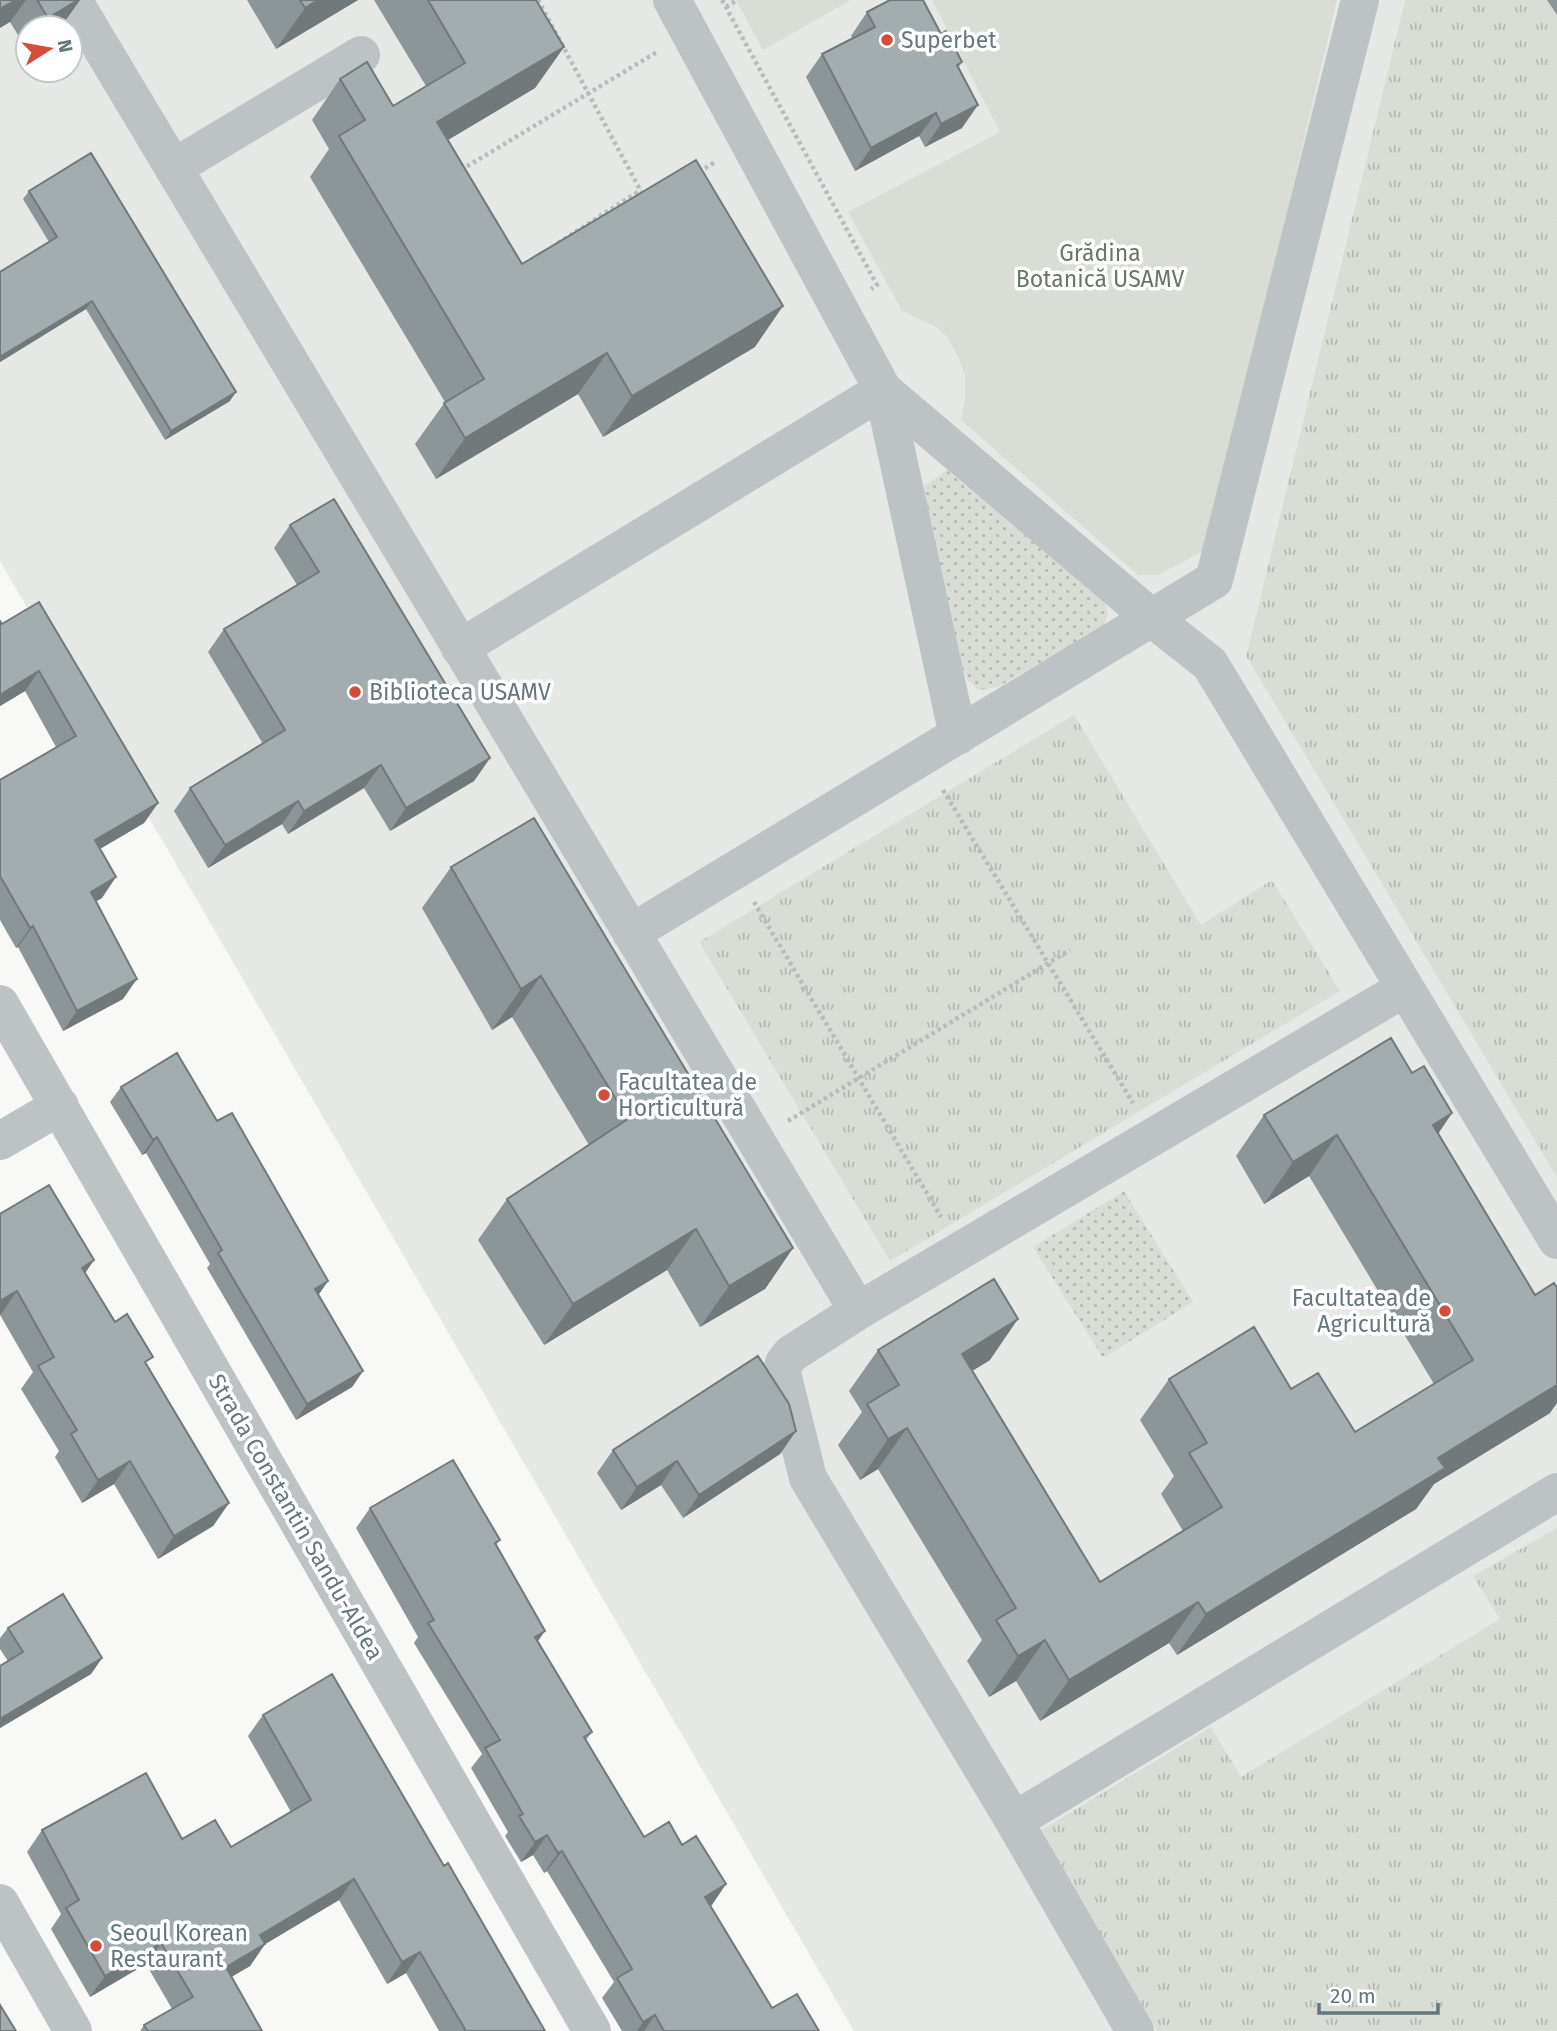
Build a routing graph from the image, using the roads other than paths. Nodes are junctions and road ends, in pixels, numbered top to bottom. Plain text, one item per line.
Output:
1 (73, 0) edge
2 (1360, 0) edge
3 (681, 16) edge
4 (361, 55) dead end
5 (173, 168) junction
6 (883, 390) junction
7 (1153, 619) junction
8 (460, 648) junction
9 (958, 736) junction
10 (631, 933) junction
11 (1405, 988) junction
12 (5, 1023) edge
13 (60, 1106) junction
14 (0, 1141) edge
15 (1557, 1240) edge
16 (858, 1311) junction
17 (1557, 1492) edge
18 (1014, 1821) junction
19 (0, 1903) edge
20 (73, 2031) edge
21 (592, 2031) edge
22 (1135, 2031) edge

1 - 5 street
2 - 7 street
3 - 6 street
4 - 5 street
5 - 8 street
6 - 7 street
6 - 8 street
6 - 9 street
7 - 9 street
7 - 11 street
8 - 10 street
9 - 10 street
10 - 16 street
11 - 15 street
11 - 16 street
12 - 13 street, Strada Constantin Sandu-Aldea
13 - 14 street
13 - 21 street, Strada Constantin Sandu-Aldea
16 - 18 street
17 - 18 street
18 - 22 street
19 - 20 street

